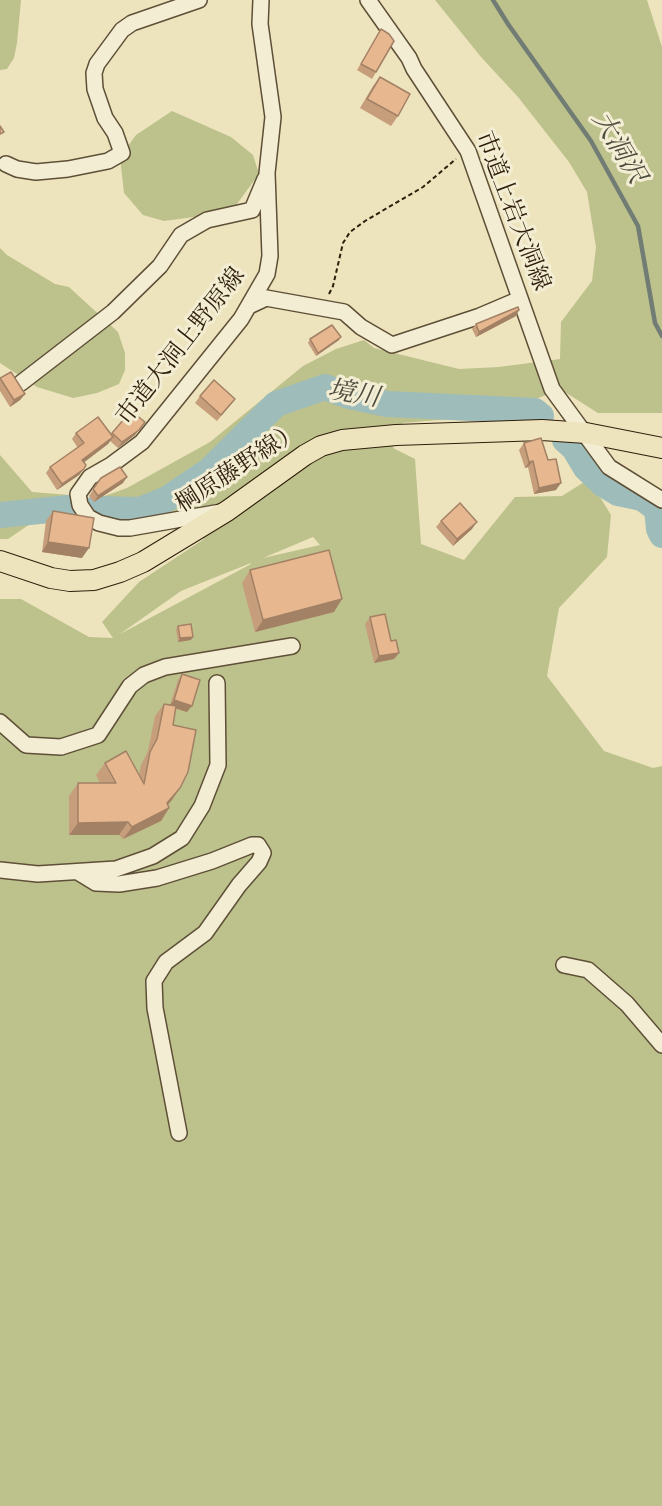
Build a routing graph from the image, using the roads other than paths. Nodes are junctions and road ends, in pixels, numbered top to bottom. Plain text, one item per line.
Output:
1 (198, 0) edge
2 (261, 0) edge
3 (368, 0) edge
4 (6, 164) dead end
5 (267, 173) junction
6 (520, 299) junction
7 (249, 306) junction
8 (21, 383) edge
9 (586, 433) junction
10 (662, 448) edge
11 (662, 500) edge
12 (227, 512) junction
13 (0, 561) edge
14 (292, 646) dead end
15 (217, 683) dead end
16 (0, 722) edge
17 (0, 870) edge
18 (78, 872) junction
19 (564, 965) dead end
20 (662, 1045) edge
21 (179, 1133) dead end

1 - 4 street
2 - 5 street, 市道大洞上野原線
3 - 6 street, 市道上岩大洞線
5 - 7 street, 市道大洞上野原線
5 - 8 street
6 - 7 street
6 - 9 street, 市道上岩大洞線
7 - 12 street, 市道大洞上野原線
9 - 10 main road, 棡原藤野線）
9 - 11 street, 市道上岩大洞線
9 - 12 main road, 棡原藤野線）
12 - 13 main road, 棡原藤野線）
14 - 16 street
15 - 18 street
17 - 18 street
18 - 21 street
19 - 20 street

